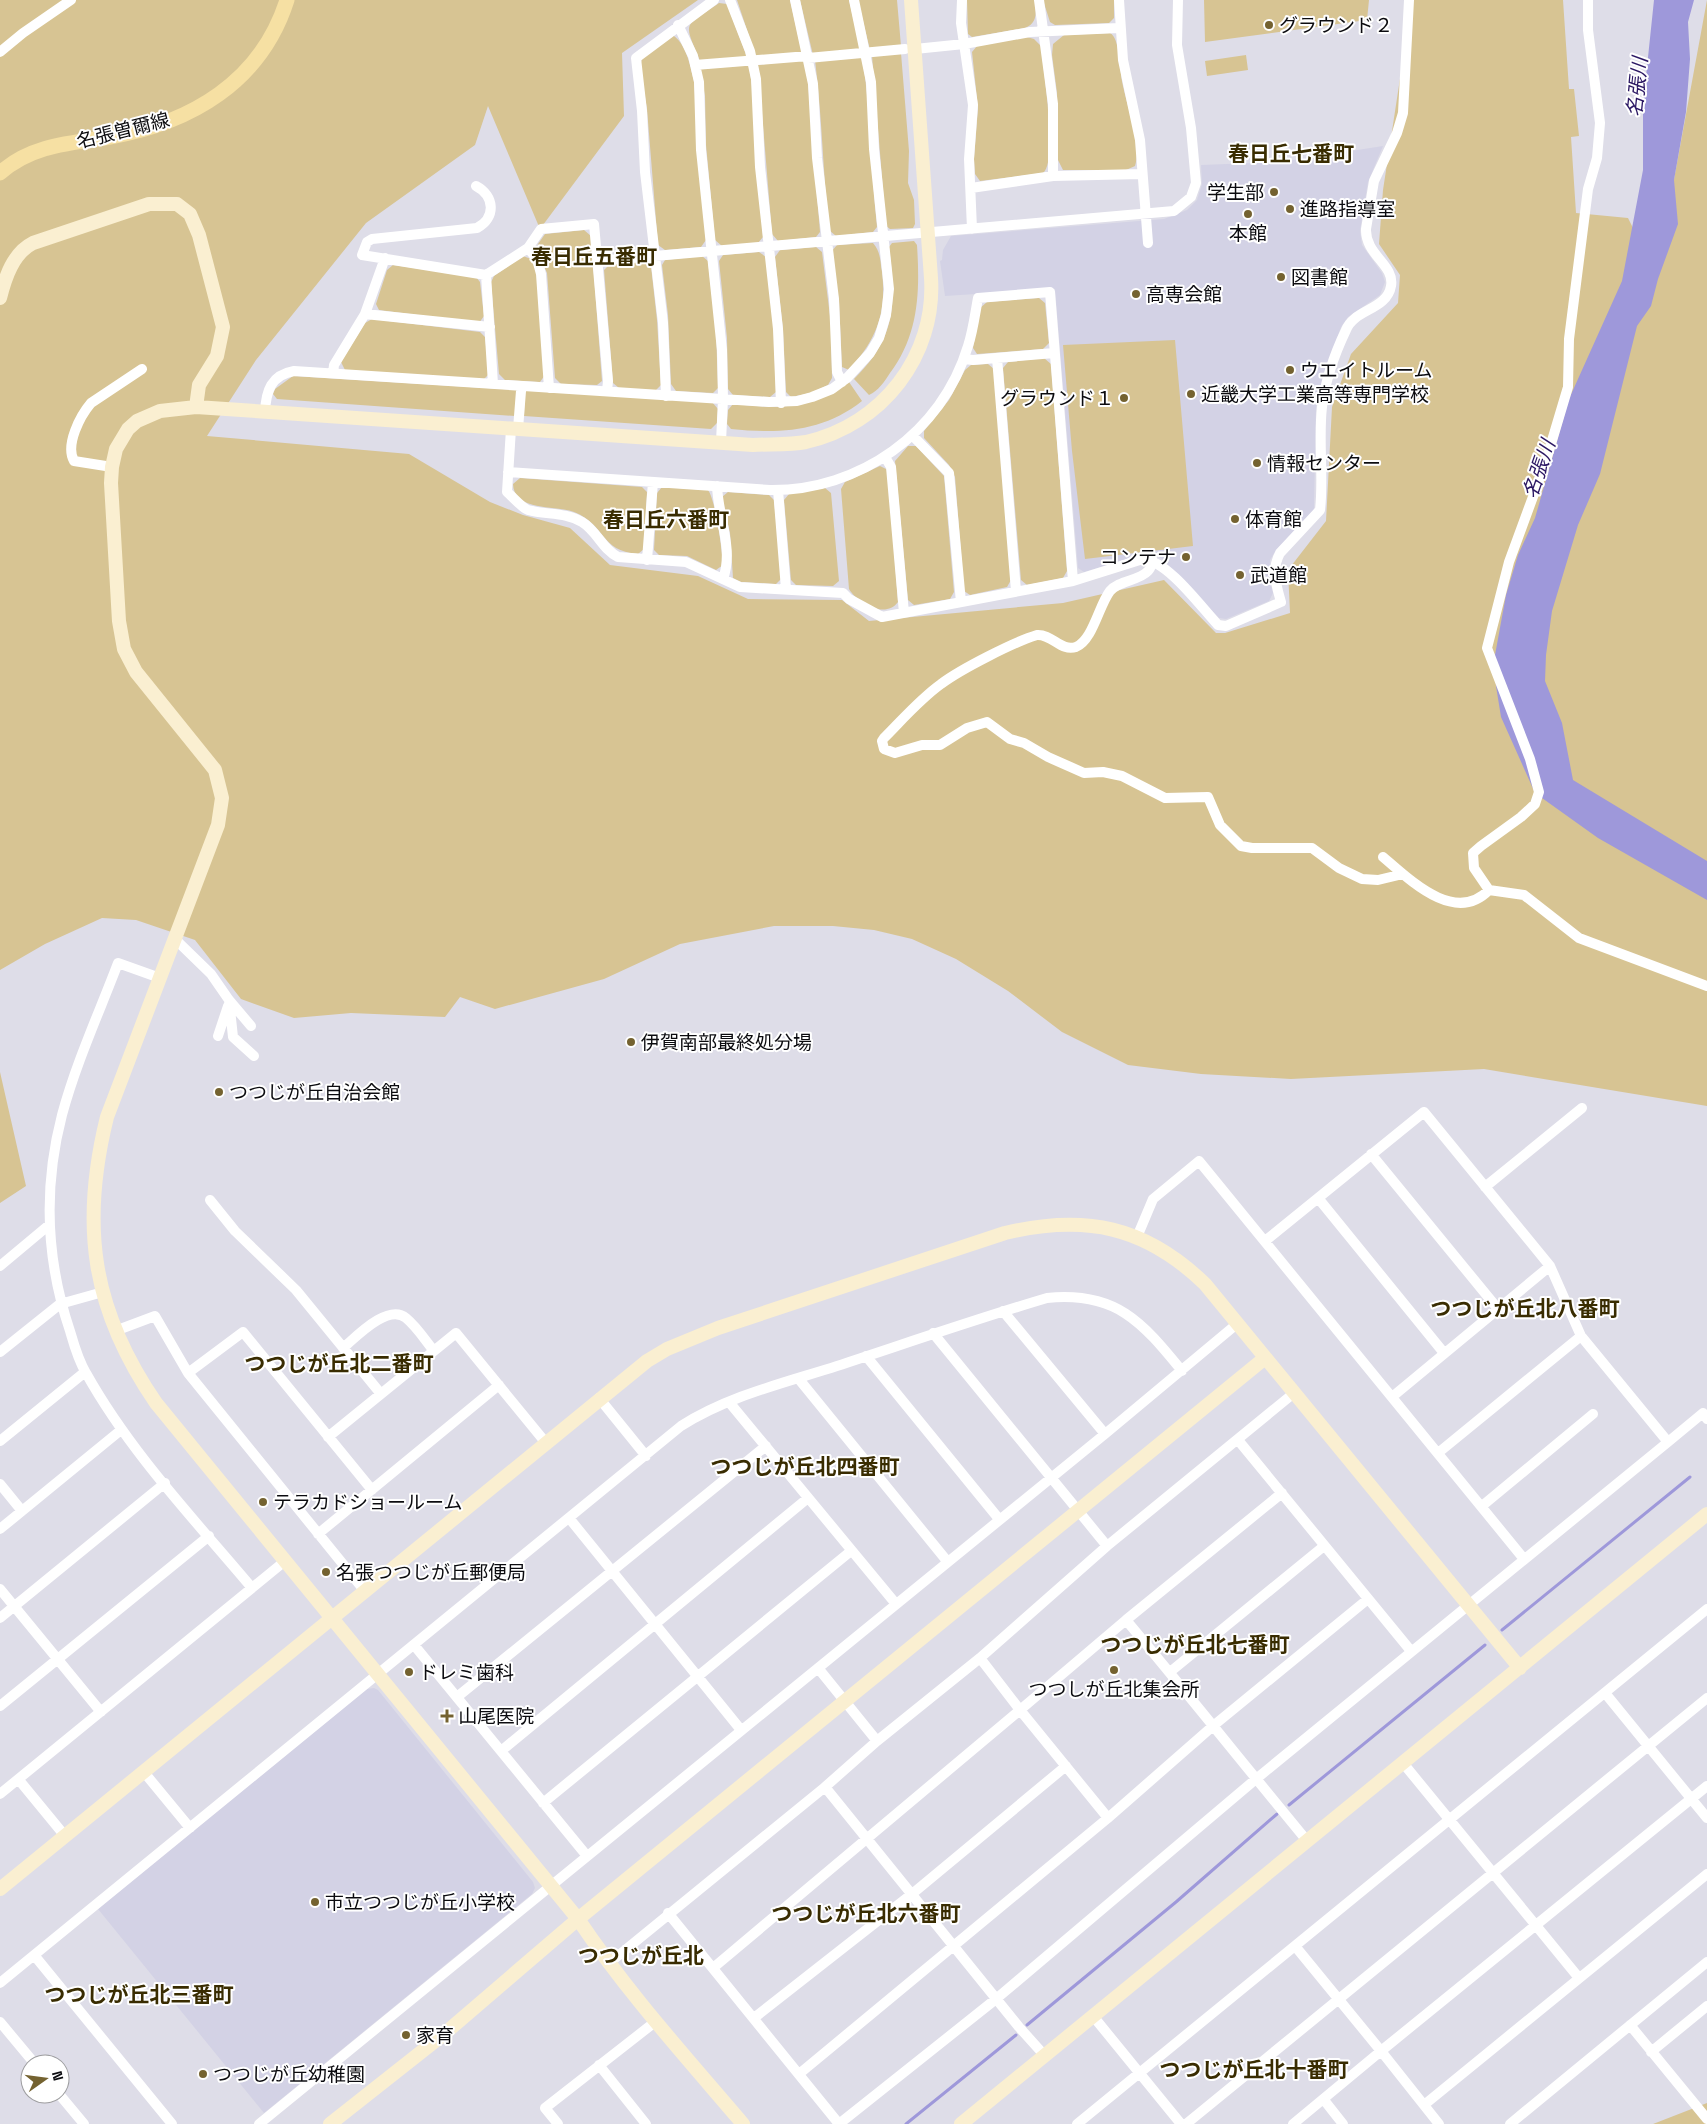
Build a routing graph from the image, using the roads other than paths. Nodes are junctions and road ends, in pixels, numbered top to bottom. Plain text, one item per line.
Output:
1 (71, 0) edge
2 (286, 0) edge
3 (714, 0) edge
4 (730, 0) edge
5 (795, 0) edge
6 (854, 0) edge
7 (911, 0) edge
8 (962, 0) edge
9 (1039, 0) edge
10 (1119, 0) edge
11 (1178, 0) edge
12 (1409, 0) edge
13 (1588, 0) edge
14 (678, 25) junction
15 (1119, 28) junction
16 (1043, 31) junction
17 (964, 44) junction
18 (910, 49) junction
19 (0, 52) edge
20 (866, 53) junction
21 (808, 57) junction
22 (753, 61) junction
23 (695, 65) junction
24 (0, 173) edge
25 (1142, 174) junction
26 (1053, 176) junction
27 (476, 186) dead end
28 (971, 188) junction
29 (1146, 214) junction
30 (972, 229) junction
31 (928, 233) junction
32 (883, 237) junction
33 (825, 242) junction
34 (1148, 243) dead end
35 (768, 246) junction
36 (528, 248) junction
37 (711, 251) junction
38 (654, 256) junction
39 (385, 258) junction
40 (597, 261) junction
41 (486, 275) junction
42 (0, 298) edge
43 (366, 314) junction
44 (490, 328) junction
45 (1054, 354) junction
46 (997, 358) junction
47 (964, 359) junction
48 (142, 369) dead end
49 (333, 374) junction
50 (842, 382) junction
51 (493, 384) junction
52 (549, 388) junction
53 (521, 391) dead end
54 (607, 391) junction
55 (666, 396) junction
56 (723, 399) junction
57 (781, 402) junction
58 (196, 407) junction
59 (265, 412) junction
60 (514, 429) junction
61 (912, 436) junction
62 (721, 442) junction
63 (885, 457) junction
64 (112, 468) junction
65 (508, 472) junction
66 (653, 482) junction
67 (717, 486) junction
68 (778, 490) junction
69 (647, 560) junction
70 (1153, 561) junction
71 (723, 579) junction
72 (1073, 582) junction
73 (786, 589) junction
74 (1016, 591) junction
75 (961, 602) junction
76 (904, 613) junction
77 (1383, 857) dead end
78 (1403, 874) junction
79 (1489, 890) junction
80 (175, 939) junction
81 (160, 978) junction
82 (1707, 986) edge
83 (230, 1000) junction
84 (251, 1026) dead end
85 (218, 1036) dead end
86 (254, 1056) dead end
87 (1582, 1108) dead end
88 (1371, 1154) junction
89 (1485, 1187) junction
90 (1318, 1198) junction
91 (210, 1200) dead end
92 (49, 1225) junction
93 (1137, 1237) junction
94 (1264, 1241) junction
95 (0, 1266) edge
96 (1550, 1266) junction
97 (103, 1292) junction
98 (60, 1304) junction
99 (1498, 1310) junction
100 (1003, 1311) junction
101 (1238, 1324) junction
102 (115, 1331) junction
103 (933, 1333) junction
104 (1581, 1336) junction
105 (343, 1348) junction
106 (434, 1351) junction
107 (0, 1352) edge
108 (1444, 1353) junction
109 (866, 1356) junction
110 (1265, 1358) junction
111 (1182, 1371) junction
112 (85, 1372) junction
113 (188, 1373) junction
114 (798, 1378) junction
115 (499, 1385) junction
116 (1294, 1393) junction
117 (381, 1394) junction
118 (1392, 1396) junction
119 (599, 1398) junction
120 (730, 1402) junction
121 (1593, 1414) dead end
122 (1707, 1419) edge
123 (121, 1430) junction
124 (1105, 1434) junction
125 (328, 1437) junction
126 (1238, 1440) junction
127 (0, 1441) edge
128 (546, 1442) junction
129 (1668, 1442) junction
130 (766, 1446) junction
131 (1438, 1453) junction
132 (646, 1456) junction
133 (1051, 1477) junction
134 (165, 1483) junction
135 (0, 1484) edge
136 (372, 1490) junction
137 (1282, 1493) junction
138 (808, 1498) junction
139 (1482, 1506) junction
140 (1078, 1510) junction
141 (22, 1511) junction
142 (1707, 1514) edge
143 (569, 1518) junction
144 (999, 1519) junction
145 (0, 1530) edge
146 (318, 1534) junction
147 (208, 1536) junction
148 (1107, 1546) junction
149 (1324, 1546) junction
150 (851, 1551) junction
151 (1524, 1559) junction
152 (285, 1561) junction
153 (947, 1561) junction
154 (612, 1571) junction
155 (252, 1588) junction
156 (0, 1589) edge
157 (364, 1590) junction
158 (1368, 1599) junction
159 (896, 1604) junction
160 (1467, 1605) junction
161 (14, 1607) junction
162 (1707, 1609) edge
163 (0, 1618) edge
164 (331, 1618) junction
165 (1126, 1620) junction
166 (655, 1624) junction
167 (414, 1645) junction
168 (1411, 1651) junction
169 (980, 1658) junction
170 (57, 1660) junction
171 (818, 1668) junction
172 (1520, 1668) junction
173 (1170, 1672) junction
174 (378, 1673) junction
175 (699, 1677) junction
176 (1605, 1692) junction
177 (457, 1697) junction
178 (1707, 1698) edge
179 (845, 1700) junction
180 (0, 1706) edge
181 (1020, 1710) junction
182 (101, 1712) junction
183 (1213, 1726) junction
184 (741, 1730) junction
185 (877, 1741) junction
186 (1648, 1746) junction
187 (501, 1751) junction
188 (1403, 1763) junction
189 (1066, 1766) junction
190 (142, 1771) junction
191 (1256, 1779) junction
192 (18, 1780) junction
193 (1707, 1786) edge
194 (825, 1787) junction
195 (0, 1794) edge
196 (1691, 1799) junction
197 (543, 1803) junction
198 (1108, 1818) junction
199 (1707, 1818) edge
200 (1449, 1820) junction
201 (190, 1828) junction
202 (64, 1836) junction
203 (867, 1838) junction
204 (1308, 1842) junction
205 (588, 1856) junction
206 (1493, 1872) junction
207 (1706, 1876) edge
208 (551, 1886) junction
209 (0, 1889) edge
210 (912, 1894) junction
211 (668, 1914) junction
212 (578, 1919) junction
213 (1536, 1926) junction
214 (1295, 1946) junction
215 (954, 1947) junction
216 (34, 1956) junction
217 (1707, 1962) edge
218 (608, 1964) junction
219 (712, 1968) junction
220 (1579, 1978) junction
221 (0, 1983) edge
222 (996, 1999) junction
223 (1338, 1999) junction
224 (1707, 2006) edge
225 (1093, 2016) junction
226 (754, 2018) junction
227 (0, 2022) edge
228 (655, 2022) junction
229 (1630, 2025) junction
230 (1381, 2052) junction
231 (1651, 2052) junction
232 (27, 2054) edge
233 (1045, 2056) junction
234 (599, 2065) junction
235 (1139, 2073) junction
236 (798, 2074) junction
237 (1324, 2100) junction
238 (67, 2104) edge
239 (1424, 2105) junction
240 (1707, 2119) edge
241 (84, 2124) edge
242 (172, 2124) edge
243 (259, 2124) edge
244 (330, 2124) edge
245 (558, 2124) edge
246 (646, 2124) edge
247 (743, 2124) edge
248 (839, 2124) edge
249 (961, 2124) edge
250 (1077, 2124) edge
251 (1181, 2124) edge
252 (1186, 2124) edge
253 (1293, 2124) edge
254 (1343, 2124) edge
255 (1439, 2124) edge
256 (1510, 2124) edge

1 - 19 street
2 - 24 main road, 名張曽爾線
3 - 14 street
4 - 22 street
5 - 21 street
6 - 20 street
7 - 18 street
8 - 17 street
9 - 16 street
10 - 15 street
11 - 29 street
12 - 70 street
13 - 79 street
14 - 23 street
14 - 38 street
15 - 16 street
15 - 25 street
16 - 17 street
16 - 26 street
17 - 18 street
17 - 28 street
18 - 20 street
18 - 31 street
20 - 21 street
20 - 32 street
21 - 22 street
21 - 33 street
22 - 23 street
22 - 35 street
23 - 37 street
25 - 26 street
25 - 29 street
26 - 28 street
27 - 39 street
28 - 30 street
29 - 30 street
29 - 34 street
30 - 31 street
31 - 32 street
31 - 62 street
32 - 33 street
32 - 50 street
33 - 35 street
33 - 50 street
35 - 37 street
35 - 57 street
36 - 40 street
36 - 41 street
36 - 52 street
37 - 38 street
37 - 56 street
38 - 40 street
38 - 55 street
39 - 41 street
39 - 43 street
40 - 54 street
41 - 44 street
42 - 58 street
43 - 44 street
43 - 49 street
44 - 51 street
45 - 46 street
45 - 47 street
45 - 72 street
46 - 47 street
46 - 74 street
47 - 61 street
48 - 64 street
49 - 51 street
49 - 59 street
50 - 57 street
51 - 52 street
52 - 54 street
53 - 60 street
54 - 55 street
55 - 56 street
56 - 57 street
56 - 62 street
58 - 59 street
58 - 64 street
59 - 60 street
60 - 62 street
60 - 65 street
61 - 63 street
61 - 75 street
63 - 68 street
63 - 76 street
64 - 80 street
65 - 66 street
65 - 69 street
66 - 67 street
66 - 69 street
67 - 68 street
67 - 71 street
68 - 73 street
69 - 71 street
70 - 72 street
70 - 78 street
71 - 73 street
72 - 74 street
73 - 76 street
74 - 75 street
75 - 76 street
77 - 78 street
78 - 79 street
79 - 82 street
80 - 81 street
80 - 83 street
81 - 92 street
81 - 97 street
83 - 84 street
83 - 85 street
83 - 86 street
87 - 89 street
88 - 89 street
88 - 90 street
88 - 99 street
89 - 96 street
90 - 94 street
90 - 108 street
91 - 105 street
92 - 95 street
92 - 98 street
93 - 94 street
93 - 101 street
93 - 119 street
94 - 118 street
96 - 99 street
96 - 104 street
97 - 98 street
97 - 102 street
98 - 107 street
98 - 112 street
99 - 108 street
100 - 103 street
100 - 111 street
100 - 124 street
101 - 110 street
101 - 111 street
102 - 113 street
102 - 152 street
103 - 109 street
103 - 133 street
104 - 129 street
104 - 131 street
105 - 106 street
105 - 117 street
106 - 115 street
106 - 117 street
108 - 118 street
109 - 114 street
109 - 144 street
110 - 116 street
110 - 140 street
111 - 124 street
112 - 123 street
112 - 127 street
113 - 125 street
113 - 146 street
114 - 120 street
114 - 153 street
115 - 128 street
115 - 136 street
116 - 126 street
116 - 160 street
117 - 125 street
118 - 131 street
119 - 128 street
119 - 132 street
120 - 130 street
120 - 132 street
121 - 139 street
122 - 129 street
123 - 134 street
123 - 141 street
124 - 133 street
125 - 136 street
126 - 137 street
126 - 148 street
128 - 157 street
129 - 151 street
130 - 138 street
130 - 154 street
131 - 139 street
132 - 143 street
133 - 140 street
133 - 144 street
134 - 147 street
134 - 161 street
135 - 141 street
136 - 146 street
137 - 149 street
137 - 165 street
138 - 150 street
138 - 166 street
139 - 151 street
140 - 148 street
140 - 179 street
141 - 145 street
142 - 172 street
143 - 154 street
143 - 167 street
144 - 153 street
146 - 157 street
147 - 155 street
147 - 170 street
148 - 169 street
149 - 158 street
149 - 173 street
150 - 159 street
150 - 175 street
151 - 160 street
152 - 155 street
152 - 164 street
153 - 159 street
154 - 166 street
154 - 177 street
155 - 182 street
156 - 161 street
157 - 164 street
158 - 168 street
158 - 183 street
159 - 171 street
160 - 168 street
160 - 172 street
161 - 163 street
161 - 170 street
162 - 176 street
164 - 174 street
164 - 190 street
165 - 173 street
165 - 181 street
166 - 175 street
166 - 187 street
167 - 174 street
167 - 177 street
168 - 191 street
169 - 181 street
169 - 185 street
170 - 180 street
170 - 182 street
171 - 179 street
171 - 184 street
172 - 188 street
173 - 183 street
174 - 201 street
174 - 208 street
175 - 184 street
175 - 197 street
176 - 186 street
176 - 200 street
177 - 187 street
178 - 186 street
179 - 185 street
179 - 212 street
181 - 189 street
181 - 203 street
182 - 192 street
183 - 191 street
183 - 198 street
184 - 205 street
185 - 194 street
186 - 196 street
186 - 206 street
187 - 197 street
188 - 200 street
188 - 204 street
189 - 198 street
189 - 210 street
190 - 201 street
190 - 202 street
191 - 204 street
191 - 222 street
192 - 195 street
192 - 202 street
193 - 196 street
194 - 203 street
194 - 211 street
196 - 199 street
196 - 213 street
197 - 205 street
198 - 215 street
200 - 206 street
200 - 214 street
201 - 216 street
202 - 209 street
203 - 210 street
203 - 219 street
204 - 225 street
205 - 208 street
206 - 213 street
206 - 223 street
207 - 220 street
208 - 212 street
208 - 243 street
210 - 215 street
210 - 226 street
211 - 218 street
211 - 219 street
212 - 218 street
212 - 244 street
213 - 220 street
213 - 230 street
214 - 223 street
214 - 235 street
215 - 222 street
215 - 236 street
216 - 221 street
216 - 242 street
217 - 229 street
218 - 228 street
219 - 226 street
220 - 239 street
222 - 233 street
222 - 248 street
223 - 230 street
223 - 252 street
224 - 231 street
225 - 233 street
225 - 235 street
226 - 236 street
227 - 232 street
228 - 234 street
228 - 247 street
229 - 231 street
229 - 256 street
230 - 237 street
230 - 239 street
231 - 240 street
233 - 249 street
234 - 245 street
234 - 246 street
235 - 250 street
235 - 251 street
236 - 248 street
237 - 253 street
237 - 254 street
238 - 241 street
239 - 255 street

